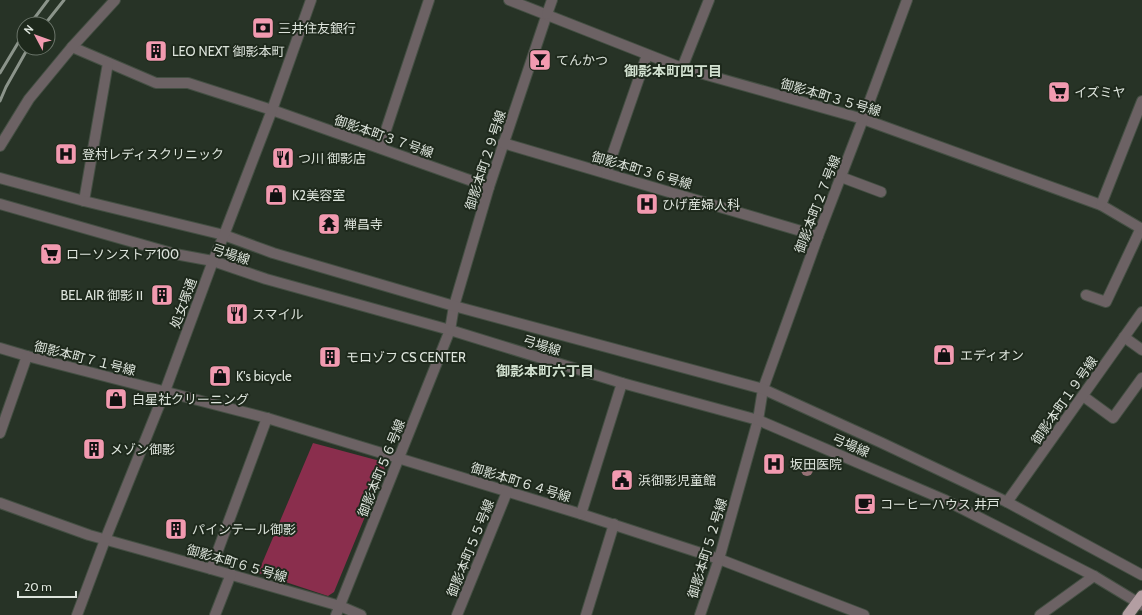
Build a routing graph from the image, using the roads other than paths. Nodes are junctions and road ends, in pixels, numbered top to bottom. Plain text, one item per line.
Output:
1 (115, 0) edge
2 (311, 0) edge
3 (429, 0) edge
4 (509, 0) edge
5 (552, 0) edge
6 (709, 0) edge
7 (906, 0) edge
8 (547, 14) junction
9 (72, 47) junction
10 (647, 55) junction
11 (108, 63) junction
12 (682, 68) junction
13 (1142, 102) edge
14 (272, 110) junction
15 (863, 119) junction
16 (504, 143) junction
17 (0, 146) edge
18 (380, 148) junction
19 (606, 173) junction
20 (841, 177) junction
21 (0, 178) edge
22 (489, 187) junction
23 (881, 192) dead end
24 (84, 201) junction
25 (0, 204) edge
26 (1101, 205) junction
27 (1141, 229) edge
28 (224, 236) junction
29 (818, 236) junction
30 (213, 261) junction
31 (1086, 295) dead end
32 (454, 306) junction
33 (1142, 312) edge
34 (450, 330) junction
35 (1124, 337) junction
36 (0, 348) edge
37 (1142, 350) edge
38 (27, 356) junction
39 (1142, 378) edge
40 (622, 383) junction
41 (763, 389) junction
42 (165, 391) junction
43 (1083, 396) junction
44 (267, 418) junction
45 (758, 420) junction
46 (0, 433) edge
47 (400, 458) junction
48 (507, 492) junction
49 (1007, 502) junction
50 (0, 503) edge
51 (581, 514) junction
52 (614, 524) junction
53 (105, 540) junction
54 (719, 559) junction
55 (211, 569) junction
56 (230, 574) junction
57 (1142, 575) edge
58 (1094, 576) junction
59 (1140, 601) edge
60 (338, 611) edge
61 (77, 615) edge
62 (215, 615) edge
63 (361, 615) edge
64 (457, 615) edge
65 (586, 615) edge
66 (700, 615) edge
67 (864, 615) edge
68 (1040, 615) edge
69 (1128, 615) edge

1 - 9 street
2 - 14 street, 処女塚通
3 - 18 street
4 - 8 street, 御影本町３５号線
5 - 8 street, 御影本町２９号線
6 - 12 street
7 - 15 street, 御影本町２７号線
8 - 10 street, 御影本町３５号線
8 - 16 street, 御影本町２９号線
9 - 11 street, 御影本町３７号線
9 - 17 street
10 - 12 street, 御影本町３５号線
10 - 19 street
11 - 14 street, 御影本町３７号線
11 - 24 street
12 - 15 street, 御影本町３５号線
13 - 26 street
14 - 18 street, 御影本町３７号線
14 - 28 street, 処女塚通
15 - 20 street, 御影本町２７号線
15 - 26 street, 御影本町３５号線
16 - 19 street, 御影本町３６号線
16 - 22 street, 御影本町２９号線
18 - 22 street, 御影本町３７号線
19 - 29 street, 御影本町３６号線
20 - 23 street
20 - 29 street, 御影本町２７号線
21 - 24 street, 弓場線
22 - 32 street, 御影本町２９号線
24 - 28 street, 弓場線
25 - 30 street, 弓場線
26 - 27 street, 御影本町３５号線
27 - 31 street
28 - 30 street, 処女塚通
28 - 32 street, 弓場線
29 - 41 street, 御影本町２７号線
30 - 34 street, 弓場線
30 - 42 street, 処女塚通
32 - 34 street, 御影本町２９号線
32 - 41 street, 弓場線
33 - 35 street, 御影本町１９号線
34 - 40 street, 弓場線
34 - 47 street, 御影本町５６号線
35 - 37 street
35 - 43 street, 御影本町１９号線
36 - 38 street, 御影本町７１号線
38 - 42 street, 御影本町７１号線
38 - 46 street
39 - 43 street
40 - 45 street, 弓場線
40 - 51 street
41 - 45 street, 御影本町２７号線
41 - 49 street, 弓場線
42 - 44 street, 御影本町６４号線
42 - 53 street, 処女塚通
43 - 49 street, 御影本町１９号線
44 - 47 street, 御影本町６４号線
44 - 55 street
45 - 54 street, 御影本町５２号線
45 - 58 street, 弓場線
47 - 48 street, 御影本町６４号線
47 - 60 street, 御影本町５６号線
48 - 51 street, 御影本町６４号線
48 - 64 street, 御影本町５５号線
49 - 57 street, 弓場線
50 - 53 street, 御影本町６５号線
51 - 52 street, 御影本町６４号線
52 - 54 street, 御影本町６４号線
52 - 65 street
53 - 55 street, 御影本町６５号線
53 - 61 street, 処女塚通
54 - 66 street, 御影本町５２号線
54 - 67 street, 御影本町６４号線
55 - 56 street, 御影本町６５号線
56 - 60 street, 御影本町６５号線
56 - 62 street
58 - 59 street, 弓場線
58 - 68 street
59 - 69 highway
60 - 63 street, 御影本町６５号線

